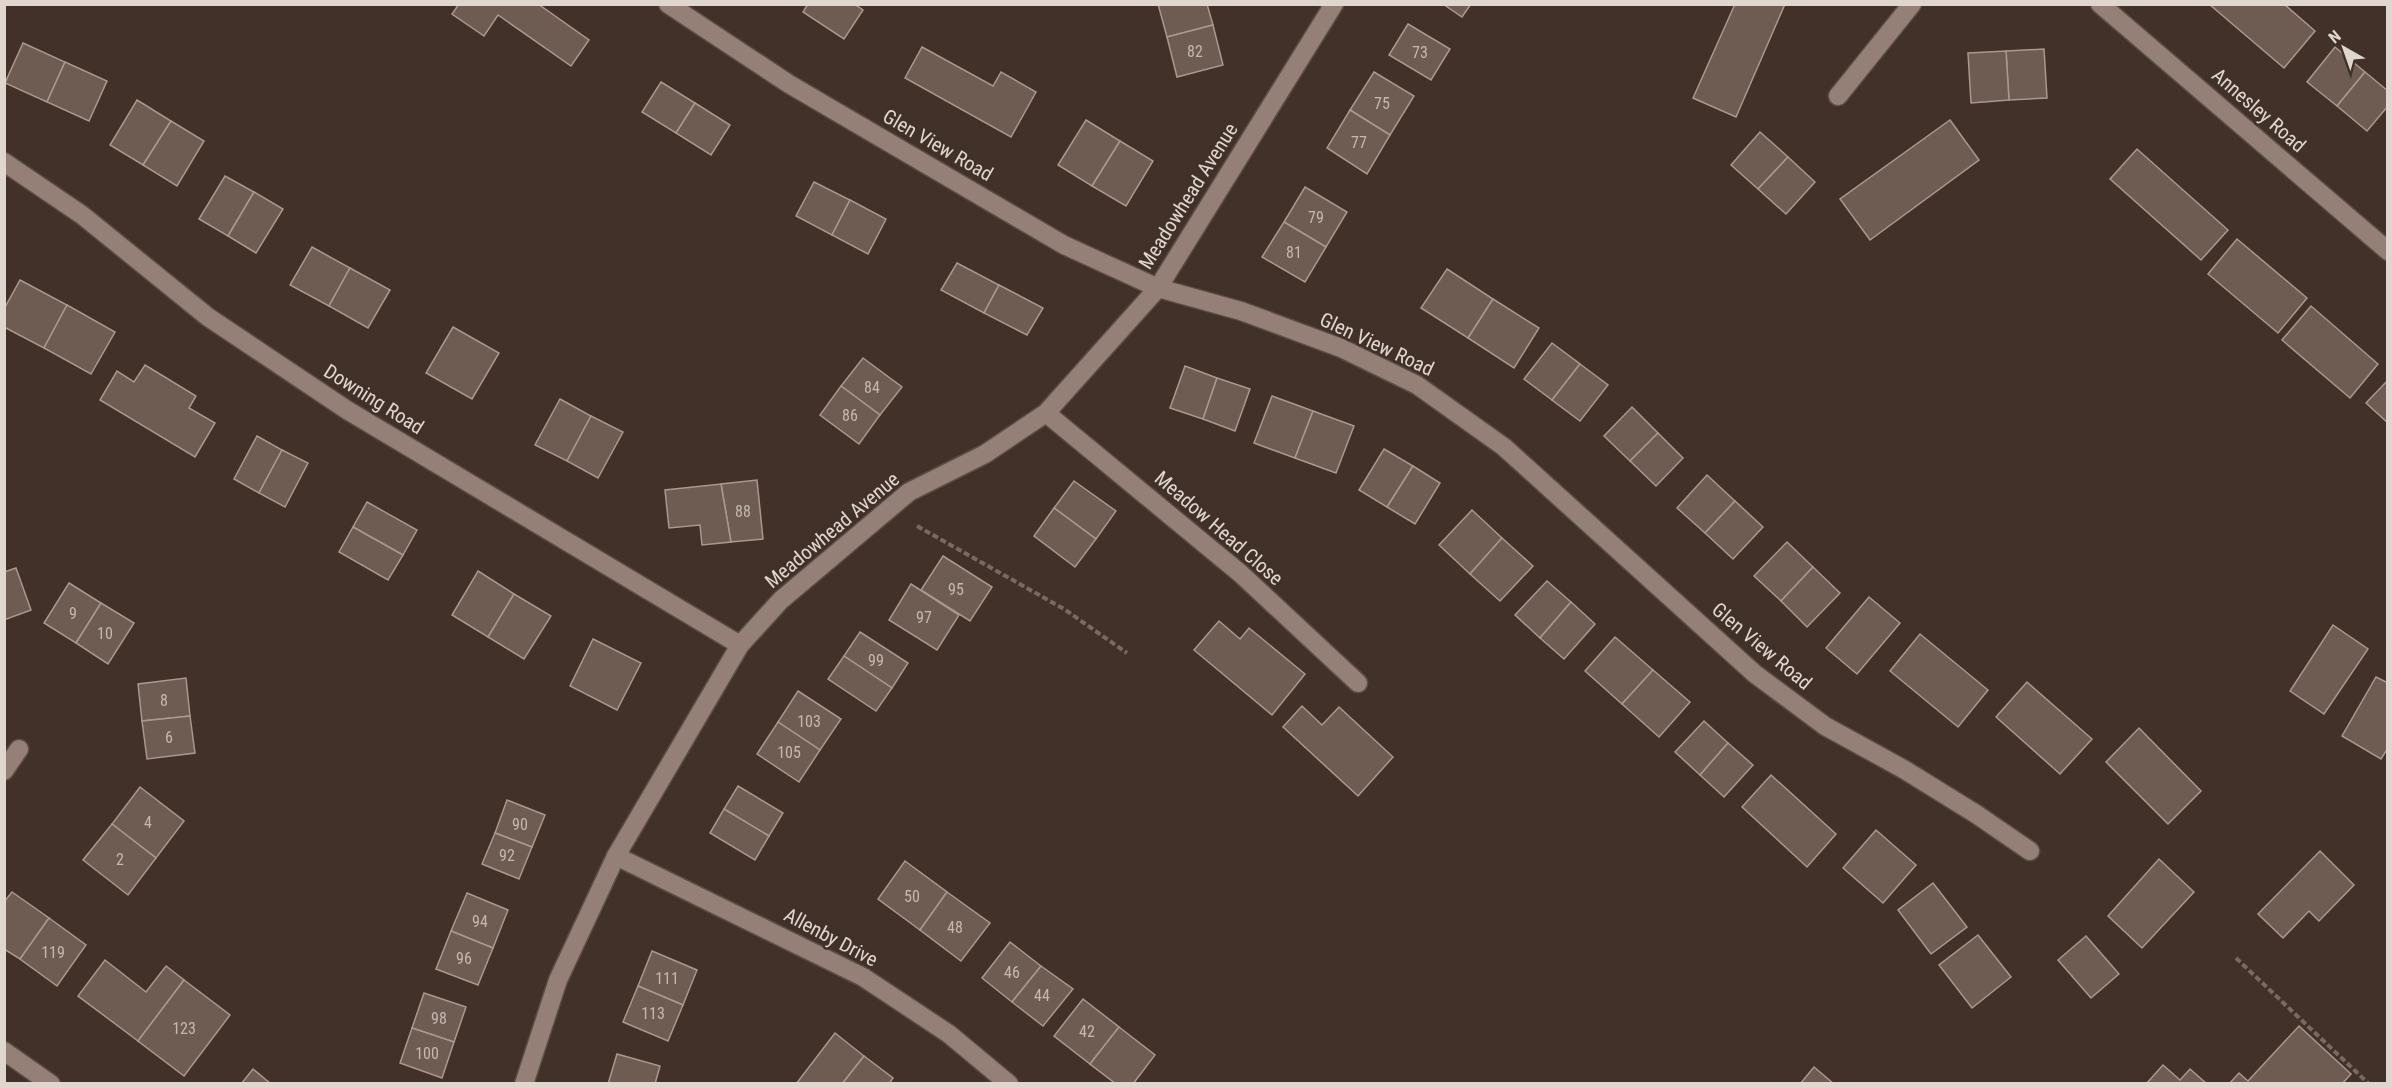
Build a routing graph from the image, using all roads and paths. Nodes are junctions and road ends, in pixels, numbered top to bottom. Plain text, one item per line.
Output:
1 (668, 4) edge
2 (1334, 4) edge
3 (1912, 4) edge
4 (2100, 4) edge
5 (1838, 96) dead end
6 (4, 162) edge
7 (2388, 250) edge
8 (1158, 288) junction
9 (1046, 413) junction
10 (888, 509) junction
11 (740, 645) junction
12 (1127, 653) dead end
13 (1358, 683) dead end
14 (19, 748) dead end
15 (4, 771) edge
16 (2030, 851) dead end
17 (616, 856) junction
18 (2236, 958) dead end
19 (4, 1051) edge
20 (51, 1083) edge
21 (524, 1083) edge
22 (1009, 1083) edge
23 (2369, 1083) edge

1 - 8 street, Glen View Road
2 - 8 street, Meadowhead Avenue
3 - 5 street
4 - 7 street, Annesley Road
6 - 11 street, Downing Road
8 - 9 street, Meadowhead Avenue
8 - 16 street, Glen View Road
9 - 10 street, Meadowhead Avenue
9 - 13 street, Meadow Head Close
10 - 11 street, Meadowhead Avenue
10 - 12 path
11 - 17 street, Meadowhead Avenue
14 - 15 street
17 - 21 street, Meadowhead Avenue
17 - 22 street, Allenby Drive
18 - 23 path
19 - 20 street

